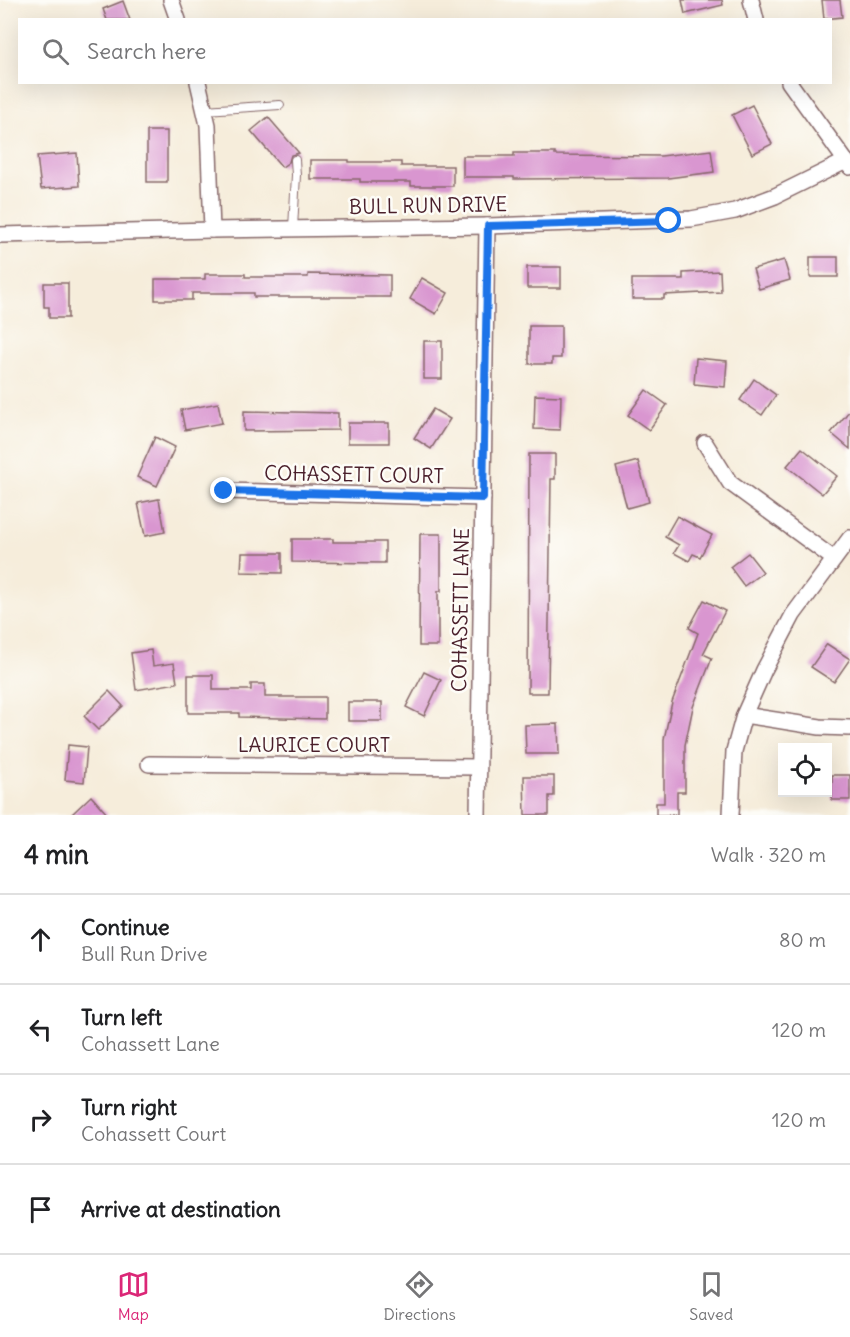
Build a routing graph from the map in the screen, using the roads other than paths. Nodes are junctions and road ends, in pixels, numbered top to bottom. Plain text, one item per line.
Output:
1 (171, 0) edge
2 (751, 0) edge
3 (177, 18) edge
4 (756, 18) edge
5 (198, 84) edge
6 (790, 84) edge
7 (280, 105) dead end
8 (205, 110) junction
9 (295, 160) dead end
10 (848, 164) edge
11 (488, 226) junction
12 (293, 228) junction
13 (213, 230) junction
14 (0, 235) edge
15 (705, 443) dead end
16 (224, 491) dead end
17 (483, 498) junction
18 (850, 538) edge
19 (834, 559) junction
20 (744, 715) junction
21 (850, 728) edge
22 (149, 764) dead end
23 (478, 767) junction
24 (477, 815) edge
25 (731, 815) edge

1 - 3 street
2 - 4 street
5 - 8 street
6 - 10 street
7 - 8 lane
8 - 13 street
9 - 12 lane
10 - 11 street, BULL RUN DRIVE
11 - 12 street, BULL RUN DRIVE
11 - 17 street, COHASSETT LANE
12 - 13 street, BULL RUN DRIVE
13 - 14 street, BULL RUN DRIVE
15 - 19 street
16 - 17 street, COHASSETT COURT
17 - 23 street, COHASSETT LANE
18 - 19 street
19 - 20 street
20 - 21 street
20 - 25 street
22 - 23 street, LAURICE COURT
23 - 24 street, COHASSETT LANE

